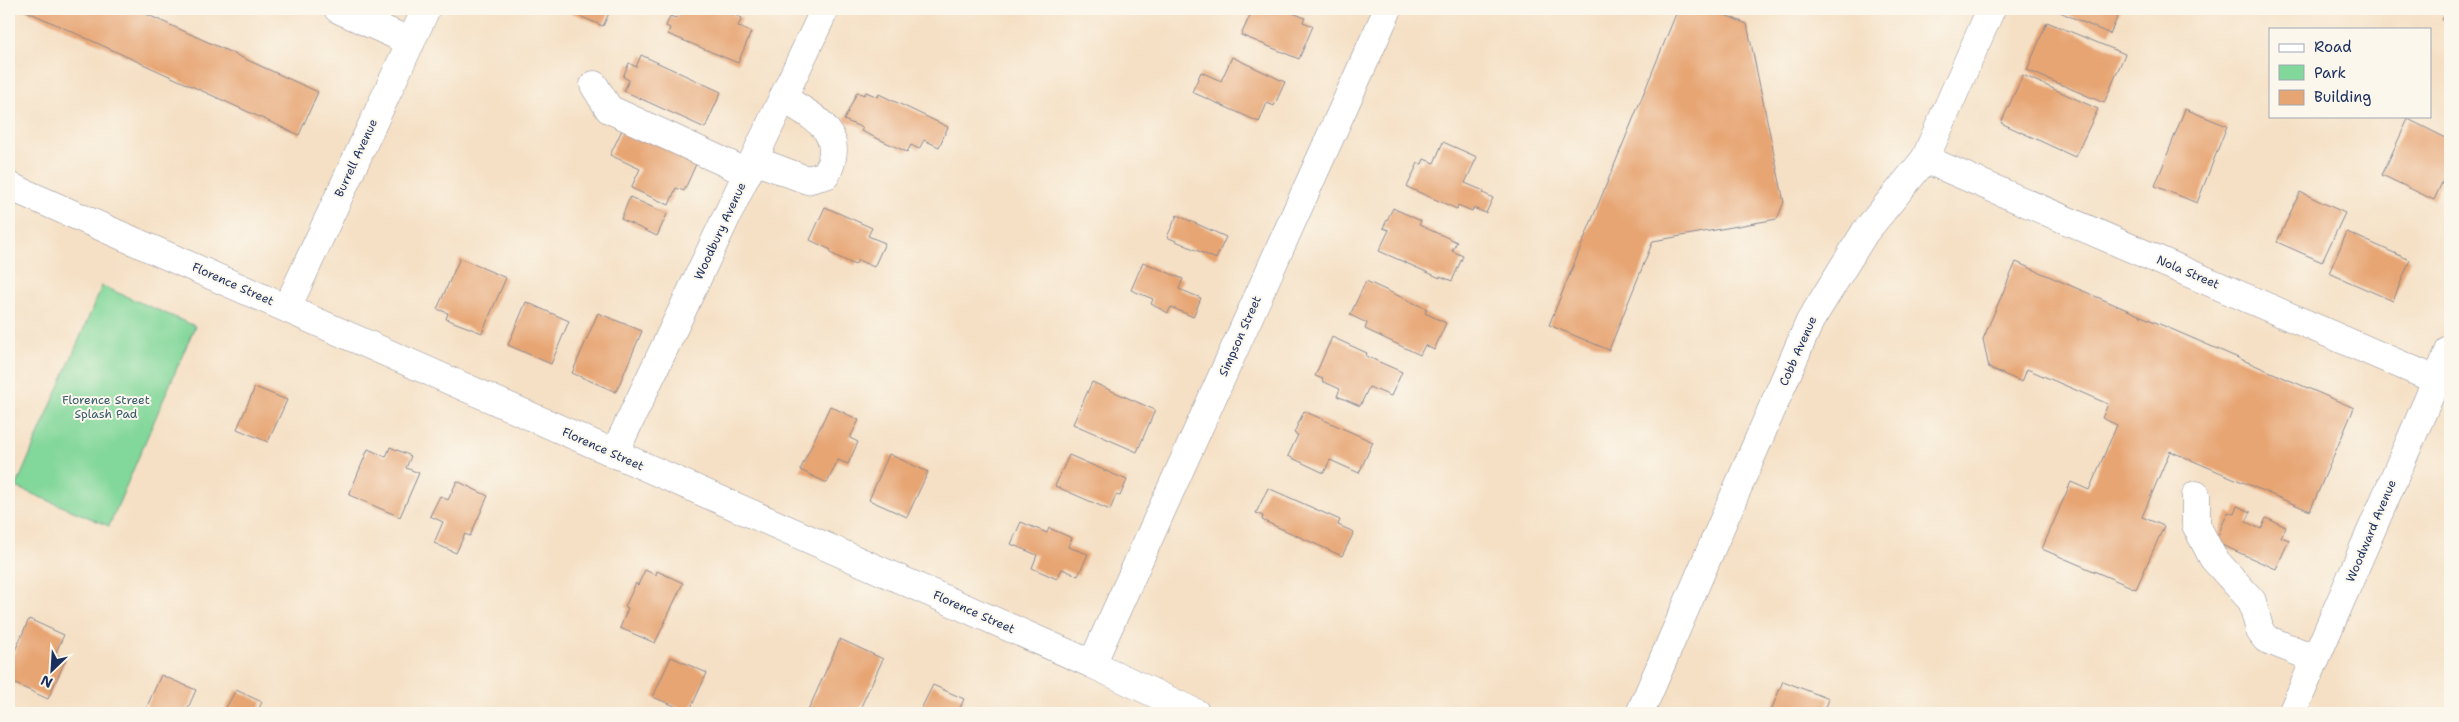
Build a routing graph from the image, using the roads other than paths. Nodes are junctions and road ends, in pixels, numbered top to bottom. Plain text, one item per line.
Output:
1 (338, 9) edge
2 (426, 9) edge
3 (825, 9) edge
4 (1388, 9) edge
5 (1991, 9) edge
6 (411, 42) junction
7 (594, 85) dead end
8 (783, 98) junction
9 (1925, 159) junction
10 (751, 166) junction
11 (9, 186) edge
12 (287, 308) junction
13 (2450, 349) edge
14 (2443, 383) edge
15 (614, 454) junction
16 (2196, 495) dead end
17 (2316, 659) junction
18 (1092, 664) junction
19 (1196, 713) edge
20 (1640, 713) edge
21 (2292, 713) edge

1 - 6 street
2 - 6 street, Burrell Avenue
3 - 8 street, Woodbury Avenue
4 - 18 street, Simpson Street
5 - 9 street, Cobb Avenue
6 - 12 street, Burrell Avenue
7 - 10 street
8 - 10 street, Woodbury Avenue
8 - 10 street
9 - 14 street, Nola Street
9 - 20 street, Cobb Avenue
10 - 15 street, Woodbury Avenue
11 - 12 street, Florence Street
12 - 15 street, Florence Street
13 - 14 street, Woodward Avenue
14 - 17 street, Woodward Avenue
15 - 18 street, Florence Street
16 - 17 street
17 - 21 street, Woodward Avenue
18 - 19 street, Florence Street

